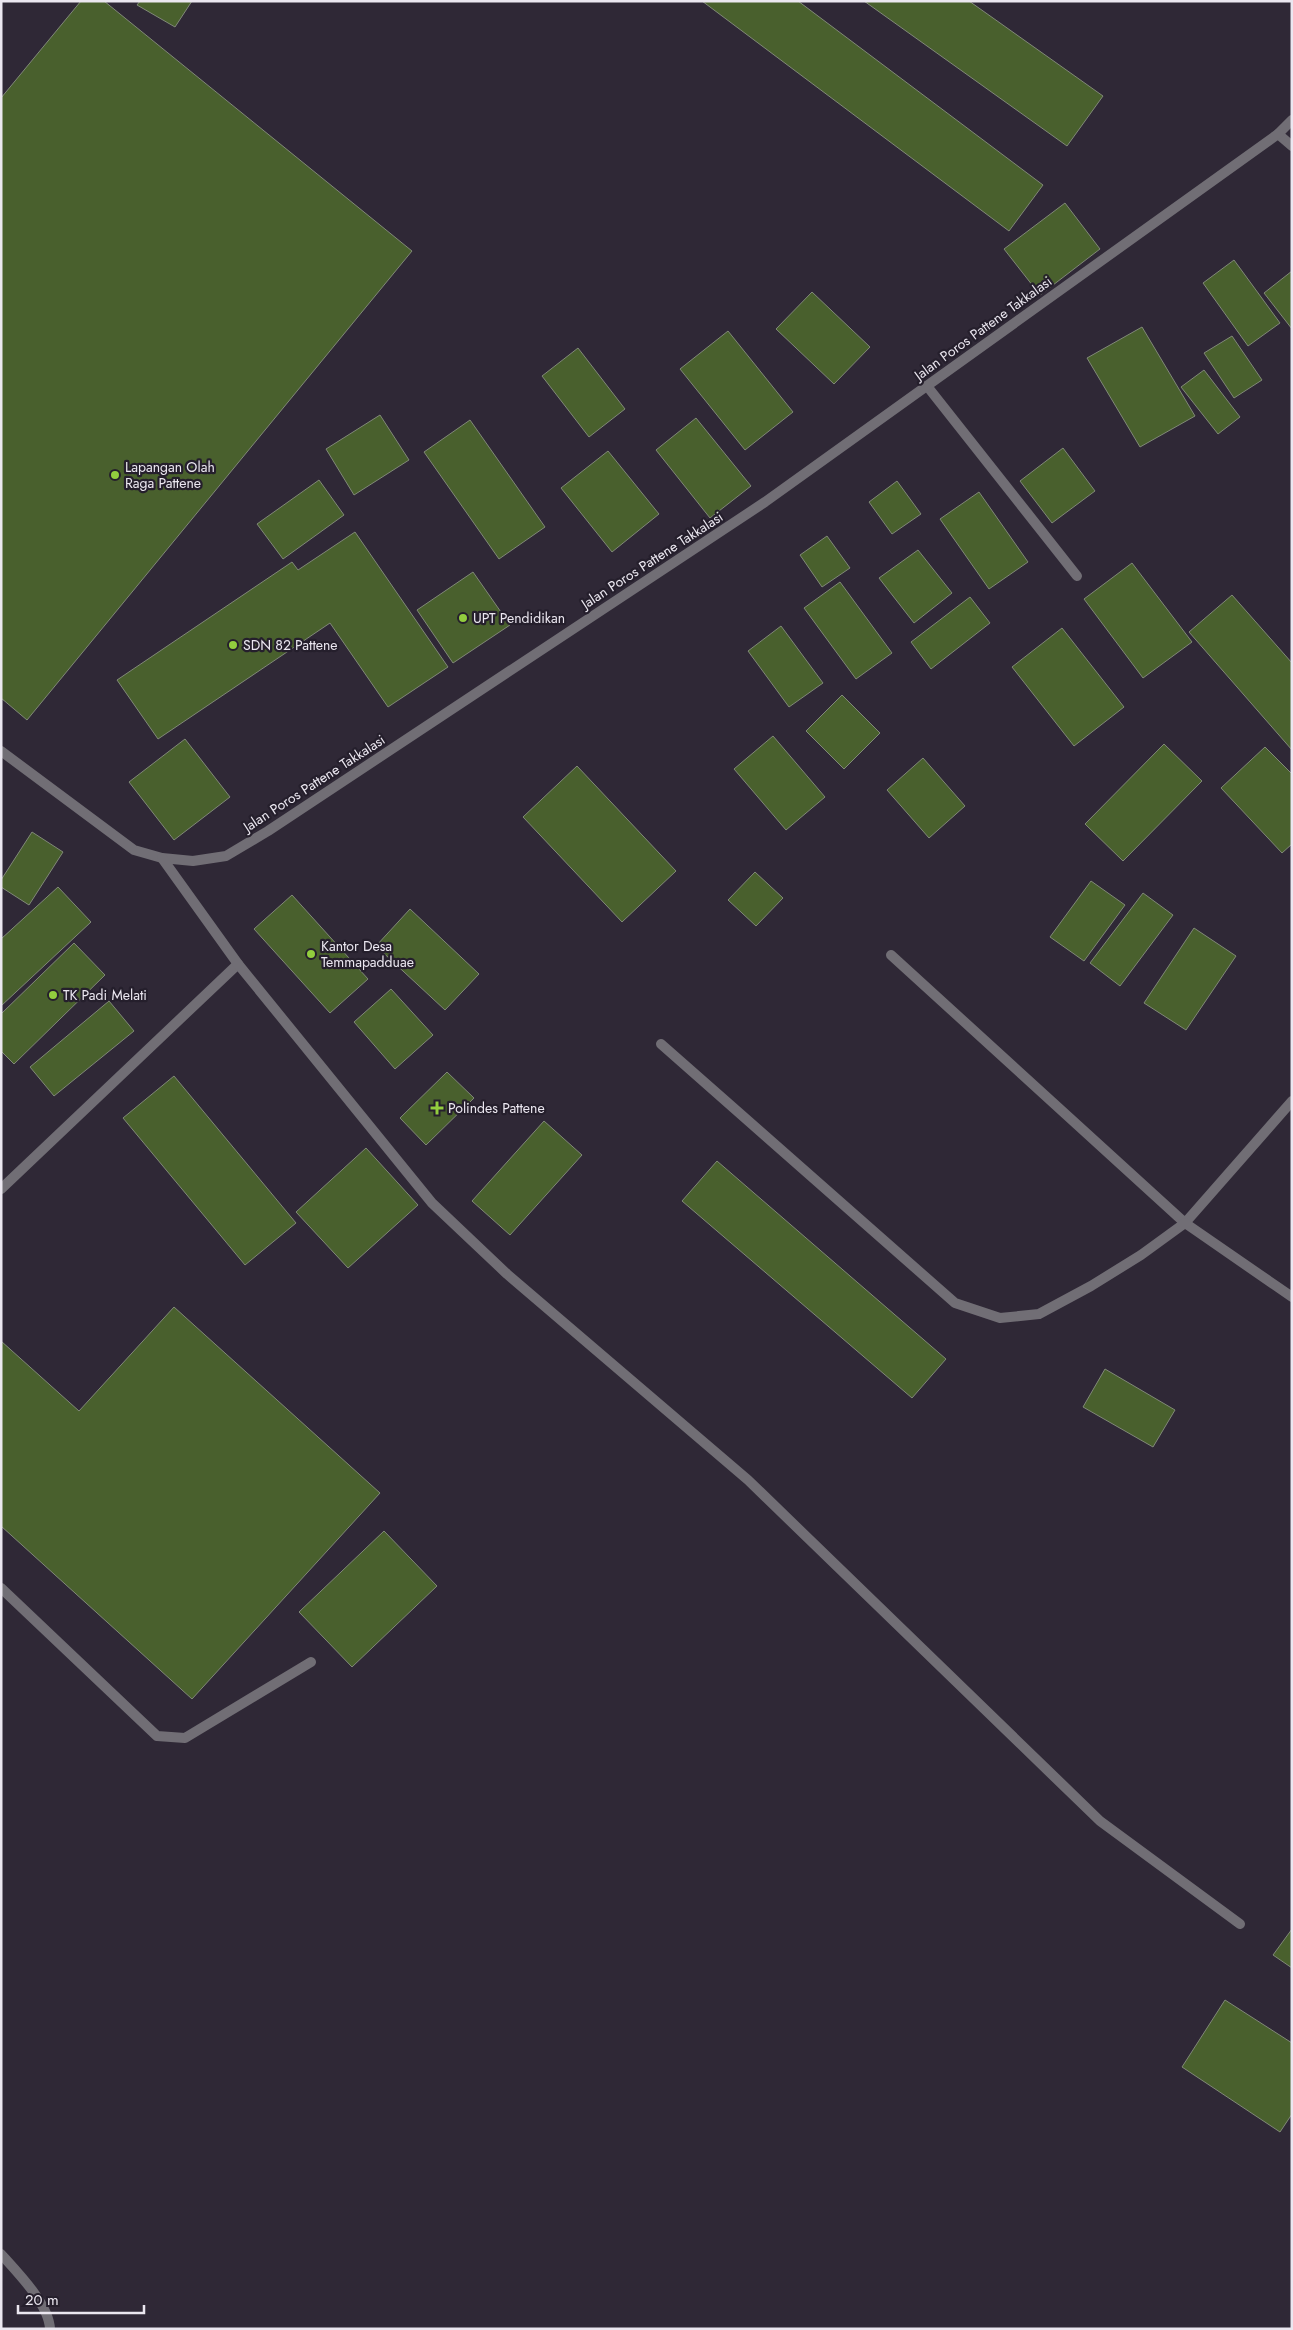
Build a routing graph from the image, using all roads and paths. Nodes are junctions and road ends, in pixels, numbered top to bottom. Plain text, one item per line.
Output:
1 (1292, 120) edge
2 (1278, 134) junction
3 (1292, 146) edge
4 (927, 386) junction
5 (1077, 576) dead end
6 (1, 751) edge
7 (162, 858) junction
8 (891, 955) dead end
9 (238, 964) junction
10 (661, 1044) dead end
11 (1292, 1101) edge
12 (1, 1189) edge
13 (1185, 1223) junction
14 (1292, 1298) edge
15 (1, 1588) edge
16 (311, 1662) dead end
17 (1240, 1924) dead end
18 (1, 2254) edge
19 (50, 2329) edge

1 - 2 street, Jalan Poros Pattene Takkalasi
2 - 3 street
2 - 4 street, Jalan Poros Pattene Takkalasi
4 - 5 street
4 - 7 street, Jalan Poros Pattene Takkalasi
6 - 7 street, Jalan Poros Pattene Takkalasi
7 - 9 street
8 - 13 street
9 - 12 street
9 - 17 street
10 - 13 street
11 - 13 street
13 - 14 street
15 - 16 street
18 - 19 street

